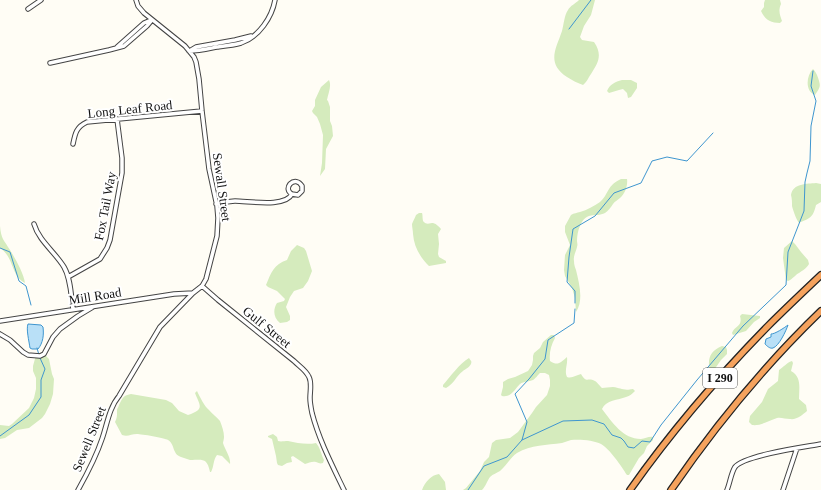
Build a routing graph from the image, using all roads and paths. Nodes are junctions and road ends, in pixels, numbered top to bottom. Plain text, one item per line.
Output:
1 (41, 0) edge
2 (136, 0) edge
3 (275, 0) edge
4 (28, 9) dead end
5 (152, 20) junction
6 (189, 51) junction
7 (50, 63) dead end
8 (202, 111) junction
9 (117, 119) junction
10 (73, 144) dead end
11 (292, 194) junction
12 (216, 204) junction
13 (34, 224) dead end
14 (821, 276) edge
15 (68, 277) junction
16 (202, 286) junction
17 (193, 293) junction
18 (95, 306) junction
19 (73, 310) junction
20 (821, 311) edge
21 (0, 320) edge
22 (0, 334) edge
23 (821, 444) edge
24 (797, 448) junction
25 (78, 490) edge
26 (344, 490) edge
27 (630, 490) edge
28 (671, 490) edge
29 (727, 490) edge
30 (783, 490) edge

1 - 4 street
2 - 5 street, Sewall Street
3 - 6 street
5 - 6 street, Sewall Street
5 - 7 street
6 - 8 street, Sewall Street
8 - 9 street, Long Leaf Road
8 - 12 street, Sewall Street
9 - 10 street, Long Leaf Road
9 - 15 street, Fox Tail Way
11 - 11 street
11 - 12 street
12 - 16 street, Sewall Street
13 - 15 street
14 - 27 highway, I 290
15 - 19 street
16 - 17 street
16 - 26 street, Gulf Street
17 - 18 street, Mill Road
17 - 25 street, Sewell Street
18 - 19 street, Mill Road
18 - 22 street
19 - 21 street, Mill Road
20 - 28 highway, I 290
23 - 24 street
24 - 29 street
24 - 30 street

